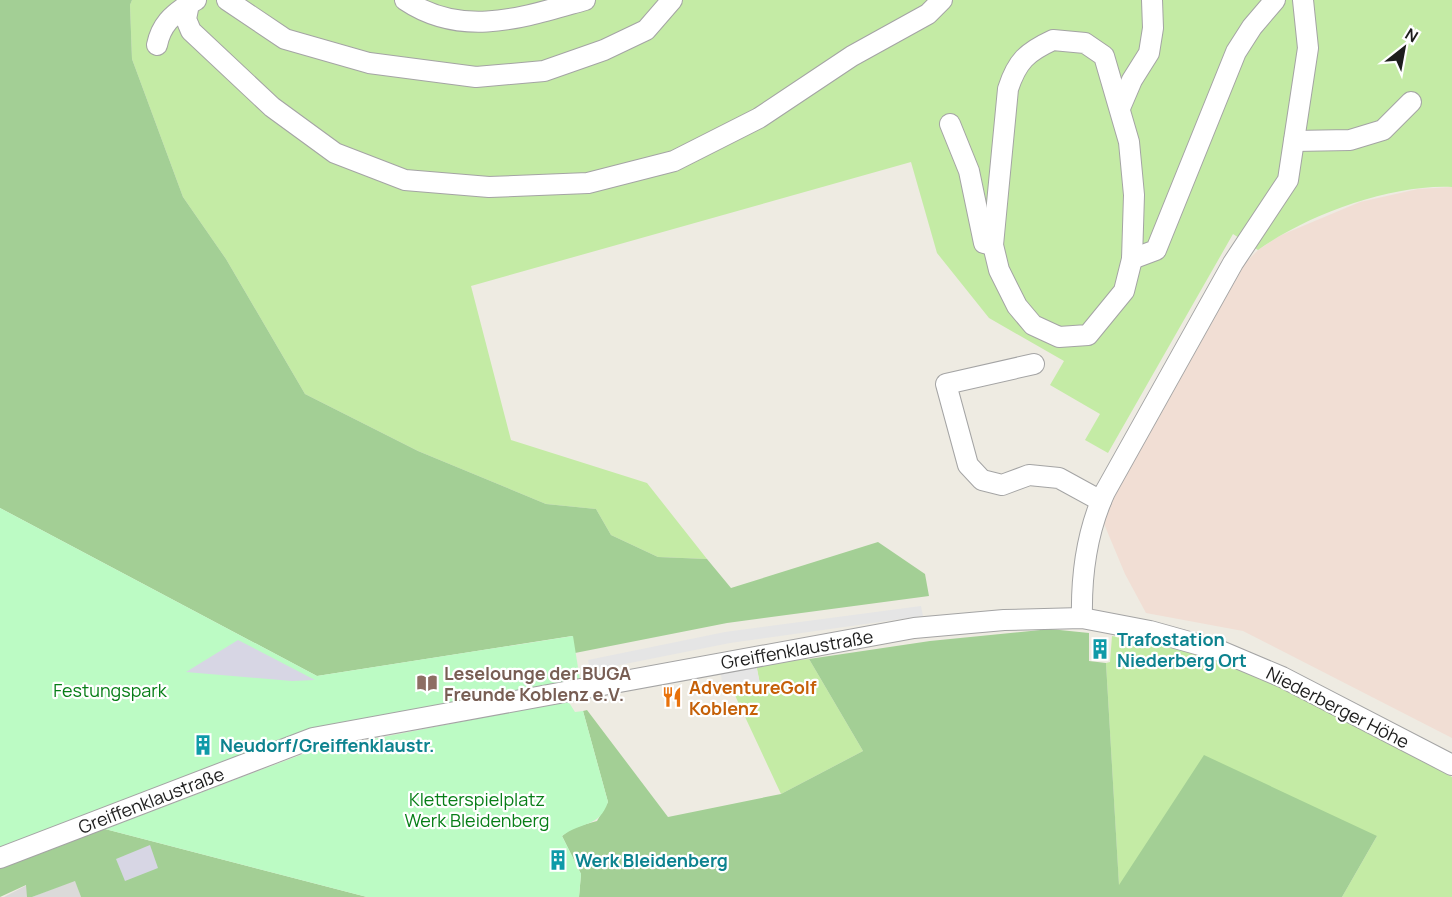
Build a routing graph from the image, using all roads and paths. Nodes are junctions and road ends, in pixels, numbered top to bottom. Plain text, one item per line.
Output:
1 (227, 0) edge
2 (405, 0) edge
3 (585, 0) edge
4 (672, 0) edge
5 (942, 0) edge
6 (1152, 0) edge
7 (1275, 0) edge
8 (1303, 0) edge
9 (192, 2) edge
10 (157, 45) dead end
11 (1411, 102) dead end
12 (1120, 108) junction
13 (950, 124) dead end
14 (1294, 141) junction
15 (993, 245) junction
16 (1132, 259) junction
17 (1034, 364) dead end
18 (1101, 501) junction
19 (1082, 618) junction
20 (1452, 765) edge
21 (0, 858) edge

1 - 4 street
2 - 3 street
5 - 9 street
6 - 12 street
7 - 16 street
8 - 14 street
9 - 10 street
11 - 14 street
12 - 15 street
12 - 16 street
13 - 15 street
14 - 18 street
15 - 16 street
17 - 18 street
18 - 19 street
19 - 20 street, Niederberger Höhe
19 - 21 street, Greiffenklaustraße

